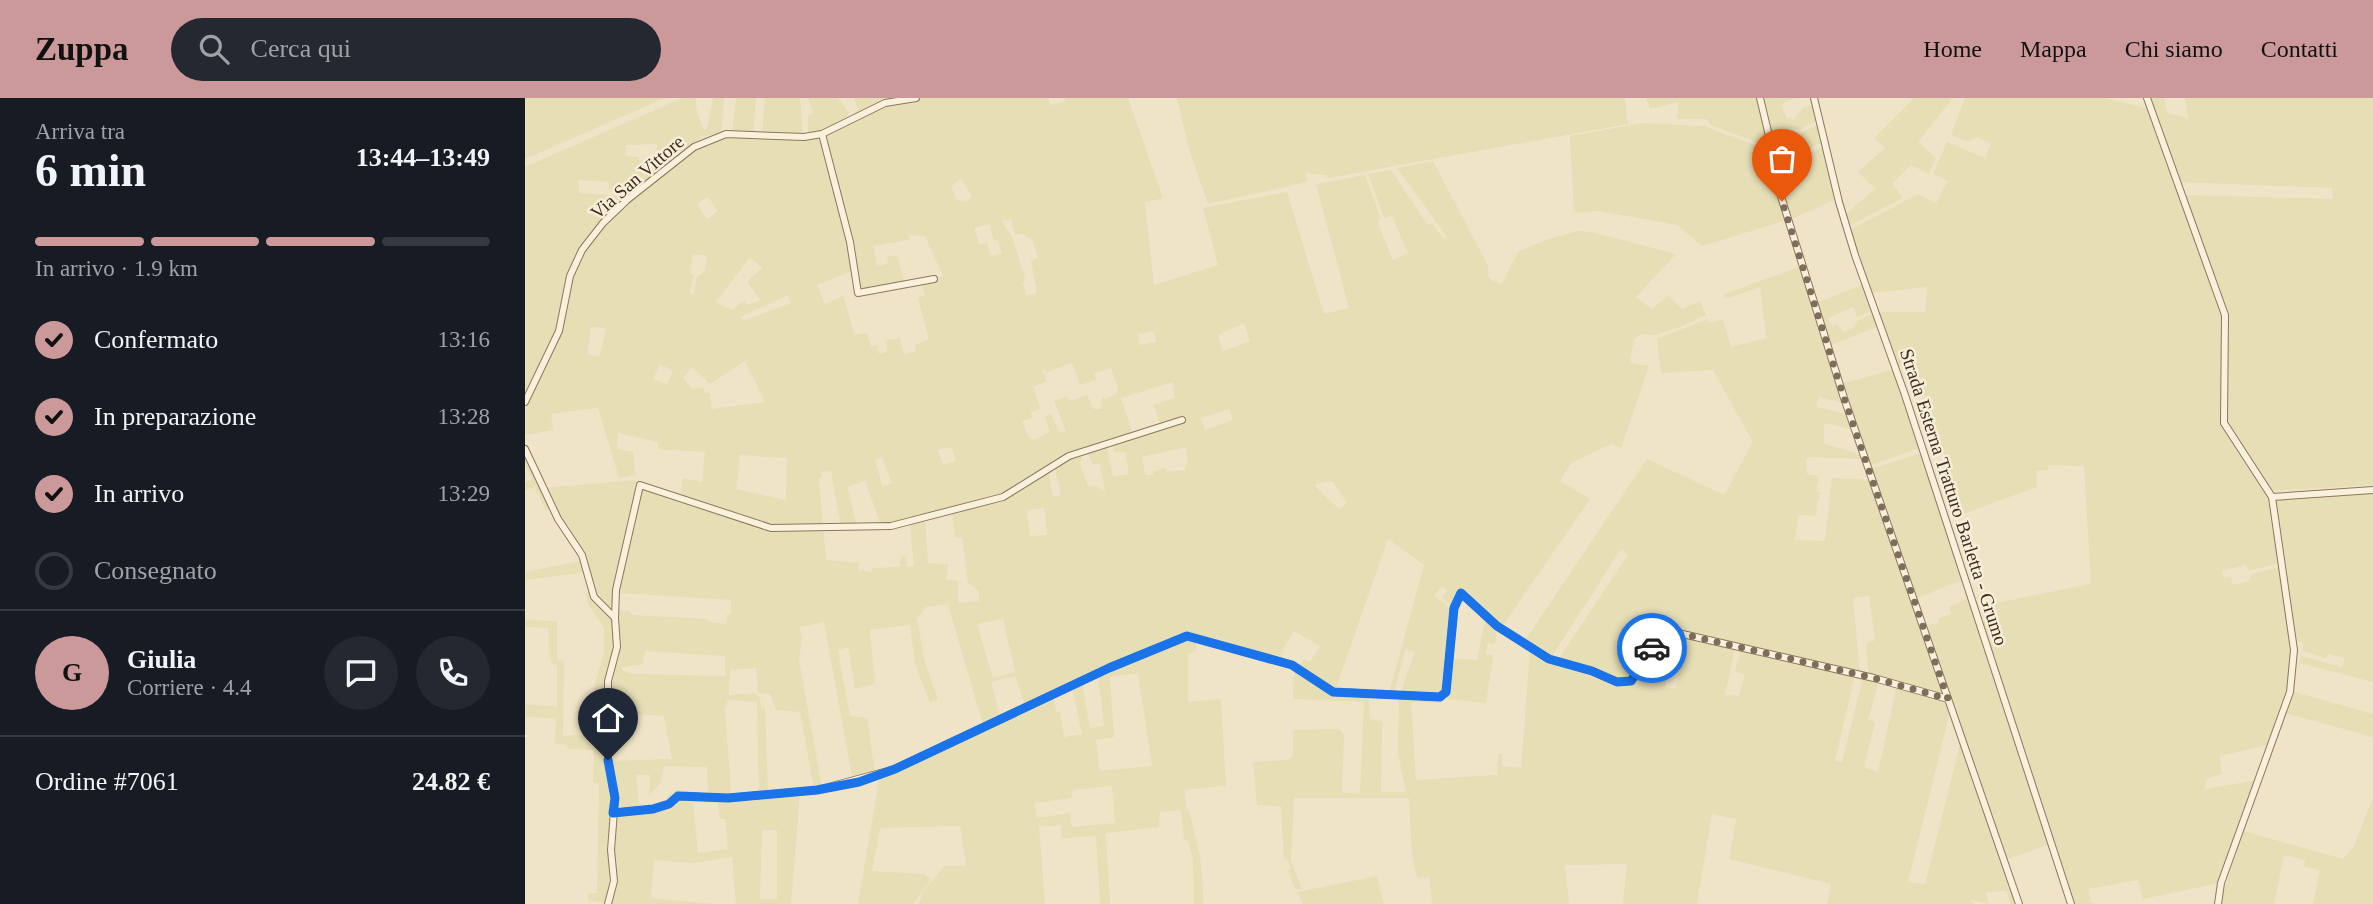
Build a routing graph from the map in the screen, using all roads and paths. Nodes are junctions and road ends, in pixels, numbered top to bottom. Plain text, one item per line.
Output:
1 (916, 98) edge
2 (1760, 98) edge
3 (1814, 98) edge
4 (2147, 98) edge
5 (822, 134) junction
6 (934, 279) dead end
7 (525, 402) edge
8 (1182, 420) dead end
9 (525, 449) edge
10 (2373, 490) edge
11 (2272, 497) junction
12 (614, 618) junction
13 (1948, 699) junction
14 (613, 813) junction
15 (608, 904) edge
16 (2019, 904) edge
17 (2071, 904) edge
18 (2218, 904) edge

1 - 5 street, Via San Vittore
2 - 13 street
3 - 17 street, Strada Esterna Tratturo Barletta - Grumo
4 - 11 street
5 - 6 street
5 - 7 street, Via San Vittore
8 - 12 street
9 - 12 street
10 - 11 street
11 - 18 street
12 - 14 street
13 - 14 street
13 - 16 street
14 - 15 street

